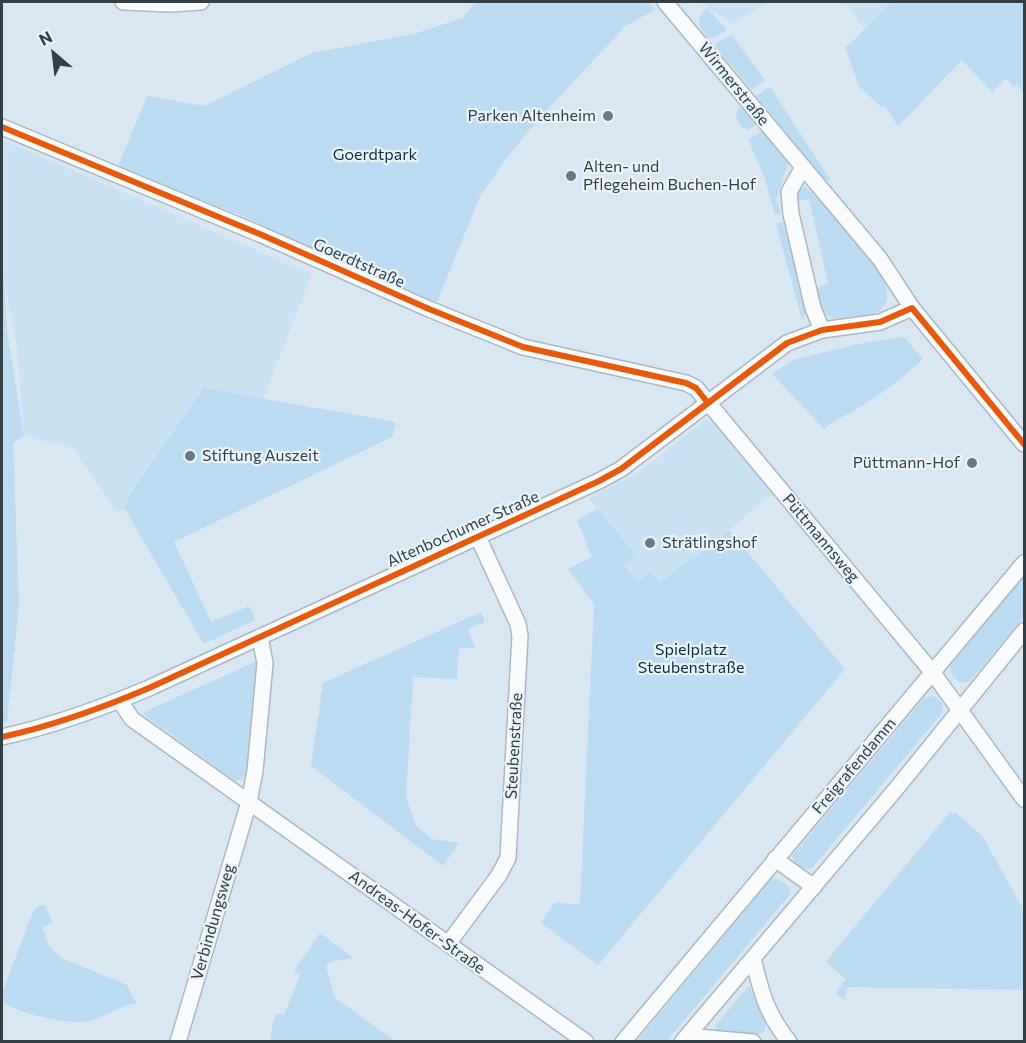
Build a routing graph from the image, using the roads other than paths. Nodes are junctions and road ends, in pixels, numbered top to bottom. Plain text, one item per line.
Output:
1 (123, 2) edge
2 (201, 2) edge
3 (665, 2) edge
4 (2, 127) edge
5 (802, 167) junction
6 (912, 308) junction
7 (822, 330) junction
8 (708, 404) junction
9 (1024, 444) edge
10 (478, 537) junction
11 (1024, 563) edge
12 (1024, 631) edge
13 (260, 638) junction
14 (933, 673) junction
15 (120, 701) junction
16 (959, 711) junction
17 (2, 737) edge
18 (1024, 799) edge
19 (249, 802) junction
20 (775, 859) junction
21 (814, 887) junction
22 (448, 944) junction
23 (753, 959) junction
24 (685, 1039) edge
25 (178, 1041) edge
26 (586, 1041) edge
27 (623, 1041) edge
28 (753, 1041) edge
29 (789, 1041) edge

1 - 2 street
3 - 5 street, Wirmerstraße
4 - 8 street, Goerdtstraße
5 - 6 street, Wirmerstraße
5 - 7 street
6 - 7 street, Altenbochumer Straße
6 - 9 street, Wirmerstraße
7 - 8 street, Altenbochumer Straße
8 - 10 street, Altenbochumer Straße
8 - 14 street, Püttmannsweg
10 - 13 street, Altenbochumer Straße
10 - 22 street, Steubenstraße
11 - 14 street, Freigrafendamm
12 - 16 street
13 - 15 street, Altenbochumer Straße
13 - 19 street
14 - 16 street
14 - 20 street, Freigrafendamm
15 - 17 street, Altenbochumer Straße
15 - 19 street, Andreas-Hofer-Straße
16 - 18 street
16 - 21 street
19 - 22 street, Andreas-Hofer-Straße
19 - 25 street, Verbindungsweg
20 - 21 street
20 - 27 street, Freigrafendamm
21 - 23 street
22 - 26 street, Andreas-Hofer-Straße
23 - 24 street
23 - 29 street
24 - 28 street

